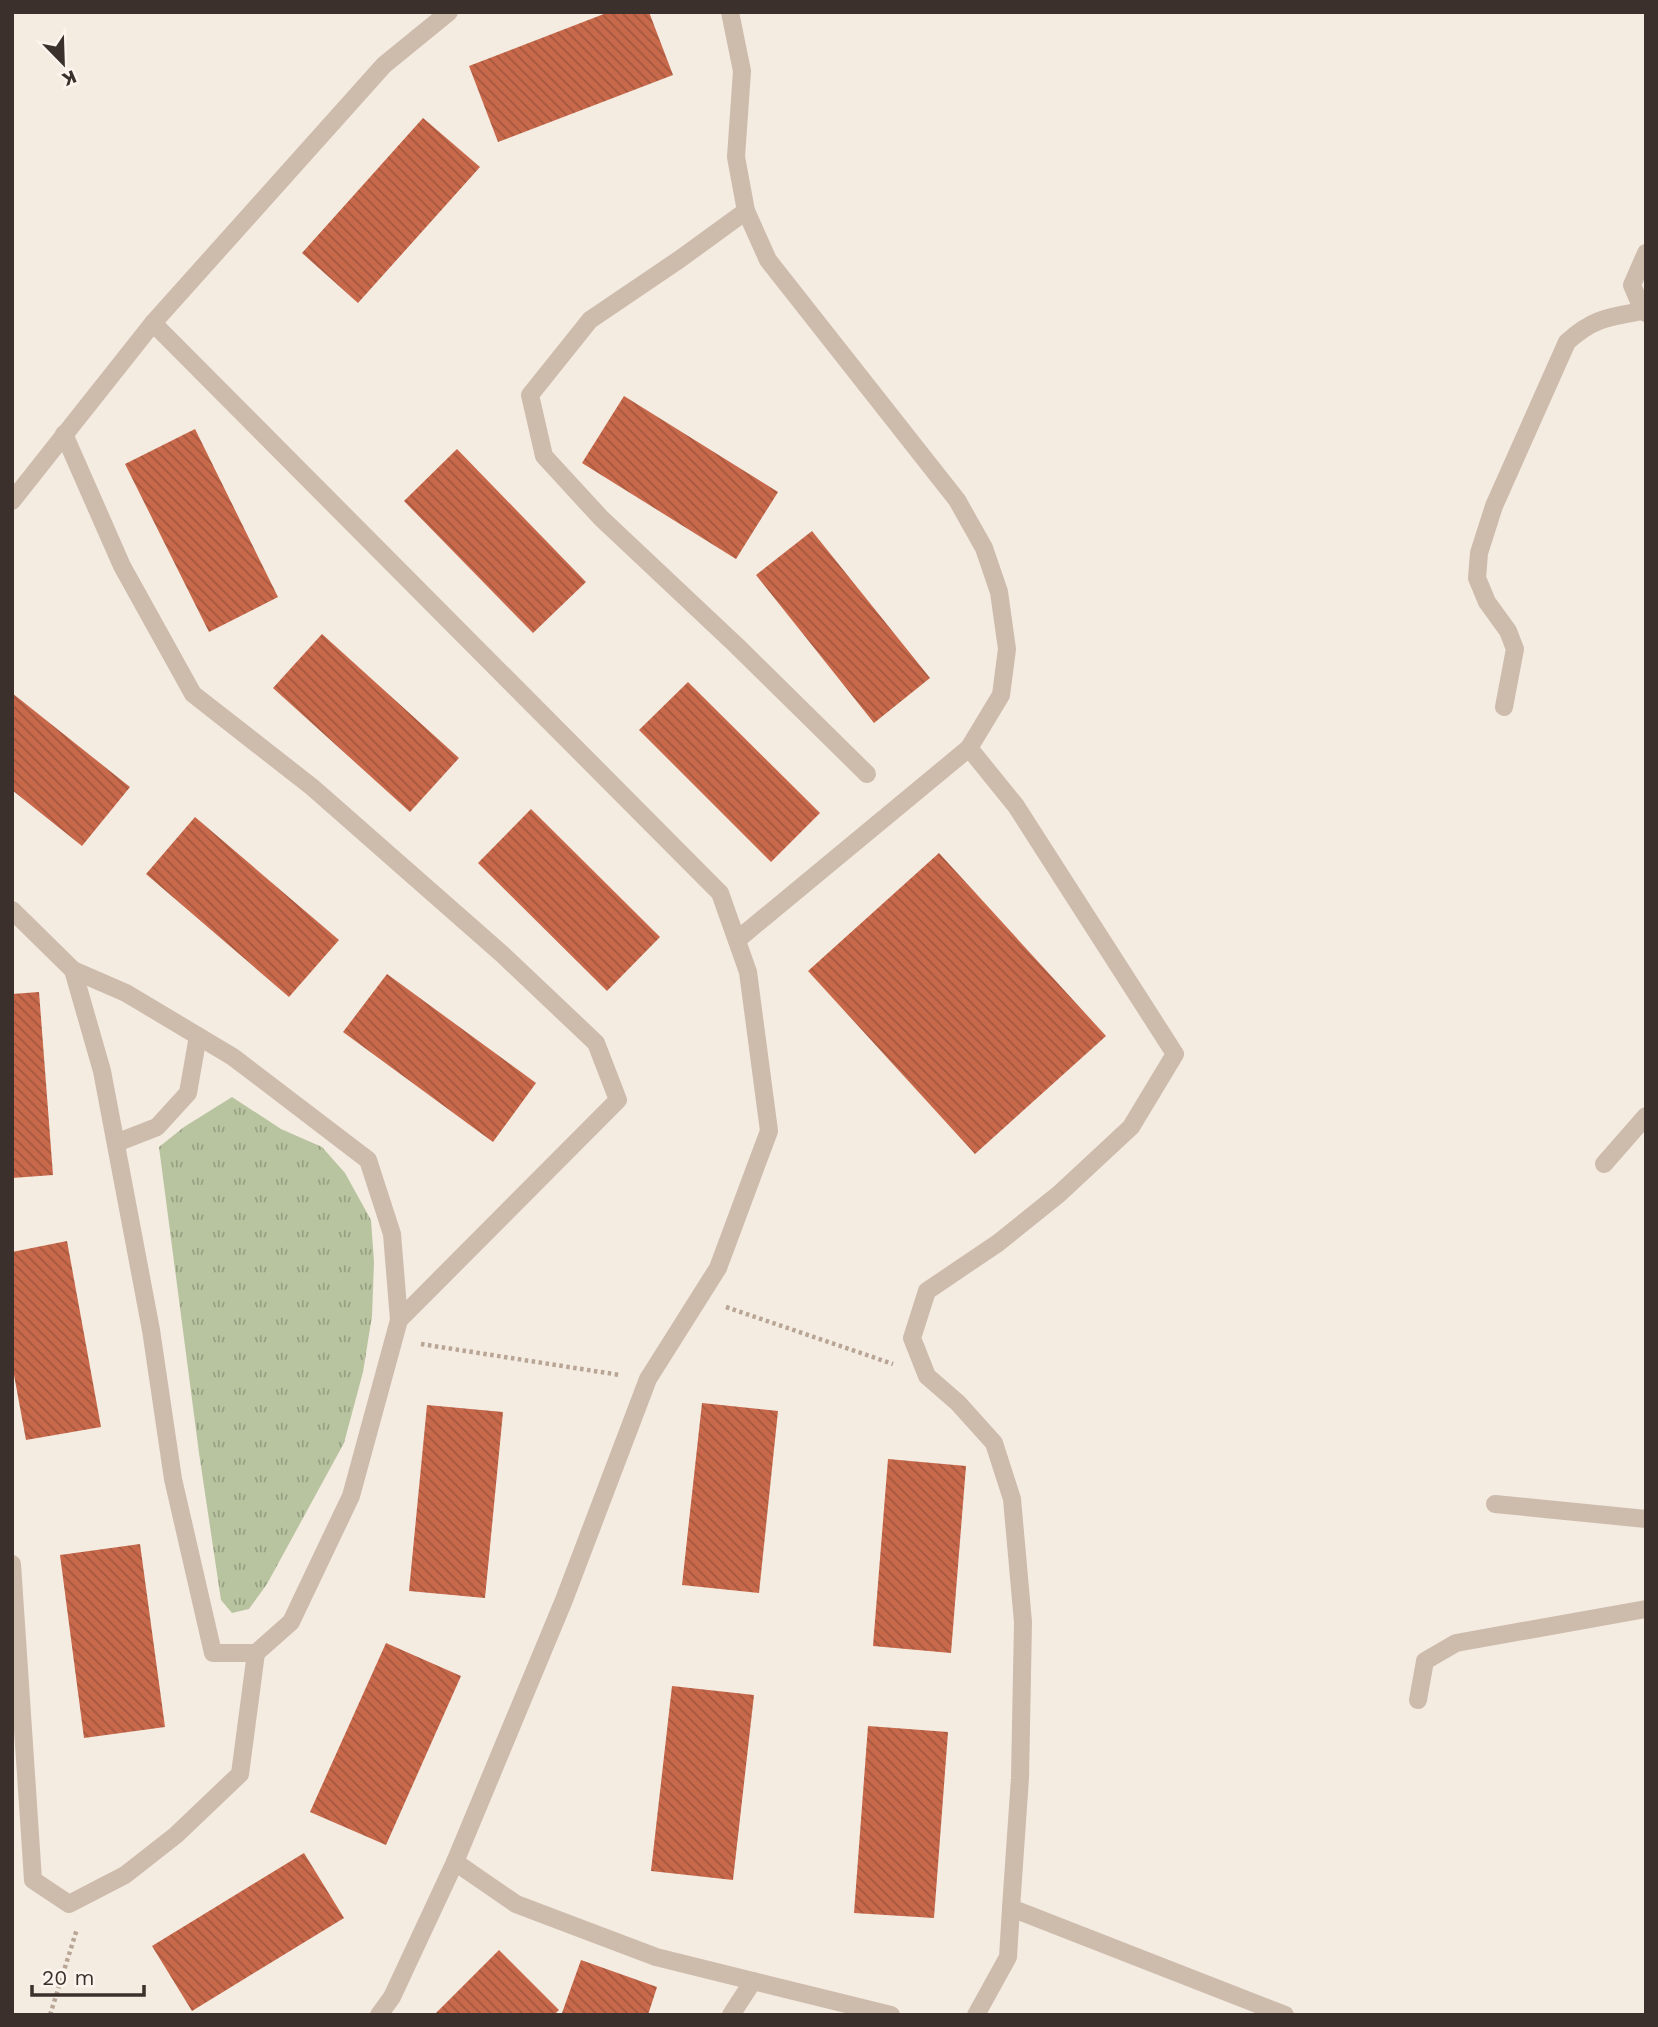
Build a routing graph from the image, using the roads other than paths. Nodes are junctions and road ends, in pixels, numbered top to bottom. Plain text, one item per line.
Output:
1 (449, 12) edge
2 (730, 12) edge
3 (746, 211) junction
4 (1646, 253) edge
5 (1644, 312) edge
6 (153, 323) junction
7 (64, 434) junction
8 (12, 501) edge
9 (1504, 706) dead end
10 (969, 748) junction
11 (867, 774) dead end
12 (12, 910) edge
13 (737, 940) junction
14 (73, 970) junction
15 (198, 1036) junction
16 (1646, 1116) edge
17 (116, 1143) junction
18 (1604, 1164) dead end
19 (399, 1320) junction
20 (1495, 1504) dead end
21 (1646, 1520) edge
22 (12, 1564) edge
23 (1646, 1609) edge
24 (256, 1653) junction
25 (1418, 1700) dead end
26 (455, 1861) junction
27 (1011, 1908) junction
28 (753, 1981) junction
29 (379, 2015) edge
30 (731, 2015) edge
31 (891, 2015) edge
32 (976, 2015) edge
33 (1285, 2015) edge

1 - 6 street
2 - 3 street
3 - 10 street
3 - 11 street
4 - 5 street
5 - 9 street
6 - 7 street
6 - 13 street
7 - 8 street
7 - 19 street
10 - 13 street
10 - 27 street
12 - 14 street
13 - 26 street
14 - 15 street
14 - 17 street
15 - 17 street
15 - 19 street
16 - 18 street
17 - 24 street
19 - 24 street
20 - 21 street
22 - 24 street
23 - 25 street
26 - 28 street
26 - 29 street
27 - 32 street
27 - 33 street
28 - 30 street
28 - 31 street

